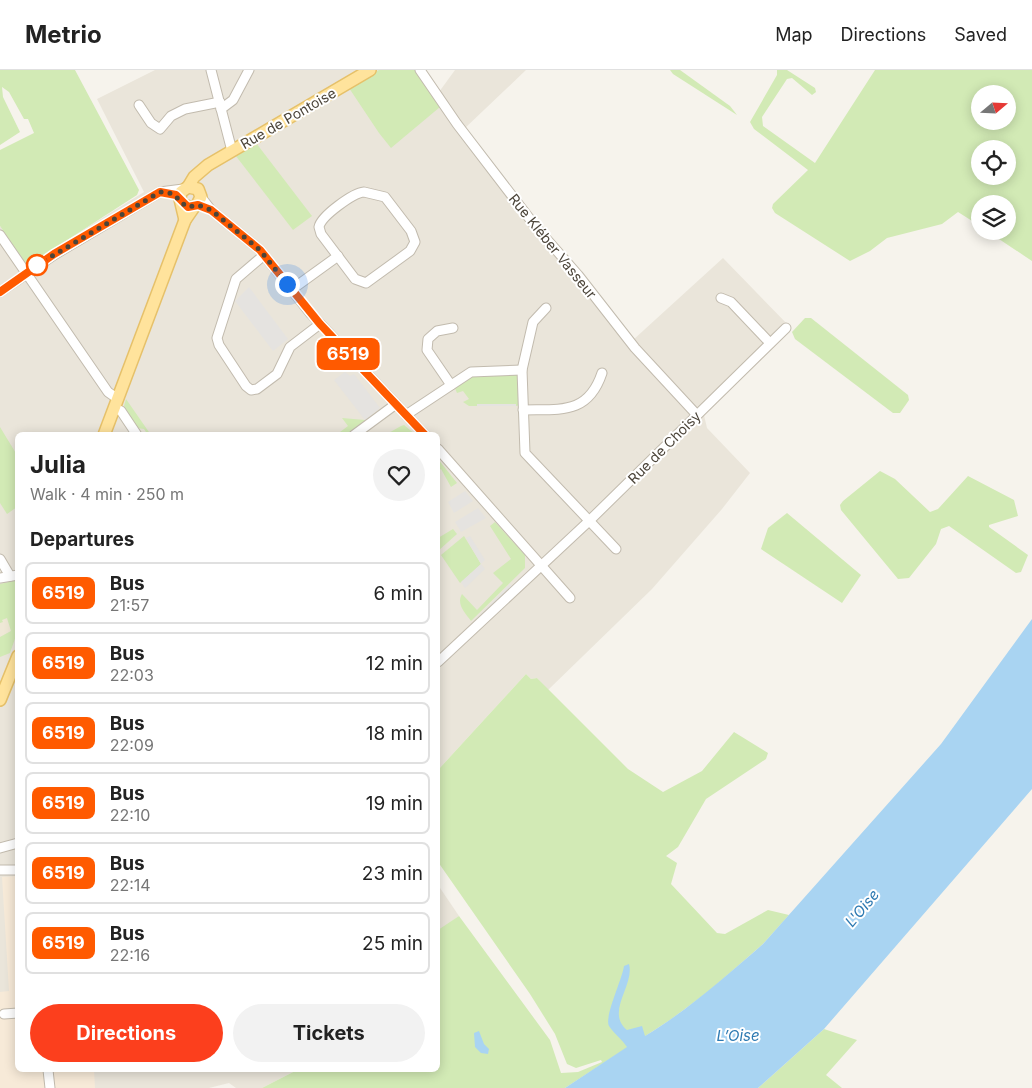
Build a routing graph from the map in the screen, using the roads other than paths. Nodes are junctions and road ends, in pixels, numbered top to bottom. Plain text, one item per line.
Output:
1 (211, 70) edge
2 (249, 70) edge
3 (370, 70) edge
4 (420, 70) edge
5 (139, 105) dead end
6 (220, 106) junction
7 (232, 151) junction
8 (207, 166) junction
9 (183, 195) junction
10 (198, 200) junction
11 (185, 220) junction
12 (0, 235) edge
13 (264, 255) junction
14 (338, 256) junction
15 (26, 272) junction
16 (292, 290) junction
17 (0, 292) edge
18 (721, 298) dead end
19 (546, 308) dead end
20 (320, 324) junction
21 (453, 328) dead end
22 (786, 328) dead end
23 (770, 344) junction
24 (522, 370) junction
25 (602, 374) dead end
26 (451, 385) junction
27 (114, 401) junction
28 (396, 404) junction
29 (523, 410) junction
30 (406, 415) junction
31 (697, 415) junction
32 (105, 432) edge
33 (135, 432) edge
34 (358, 432) edge
35 (422, 432) edge
36 (440, 451) edge
37 (588, 522) junction
38 (616, 549) dead end
39 (0, 559) edge
40 (541, 565) junction
41 (14, 576) edge
42 (0, 578) edge
43 (570, 598) dead end
44 (440, 660) edge
45 (15, 663) edge
46 (0, 700) edge
47 (15, 844) edge
48 (0, 848) edge
49 (0, 870) edge
50 (15, 870) edge
51 (15, 1013) edge
52 (4, 1014) dead end
53 (48, 1072) edge
54 (50, 1088) edge

1 - 6 street
2 - 6 street
3 - 7 main road, Rue de Pontoise
4 - 31 street, Rue Kléber Vasseur
5 - 6 street
6 - 7 street
7 - 8 main road, Rue de Pontoise
8 - 9 main road, Rue de Pontoise
8 - 10 main road
9 - 10 main road
9 - 10 main road
9 - 11 main road
9 - 15 street
10 - 11 main road
10 - 13 street
11 - 27 main road
12 - 15 street
13 - 16 street
13 - 20 street
14 - 14 street
14 - 16 street
15 - 17 street
15 - 27 street
16 - 20 street
18 - 23 street
19 - 24 street
20 - 28 street
21 - 26 street
22 - 23 street, Rue de Choisy
23 - 31 street, Rue de Choisy
24 - 26 street
24 - 29 street
25 - 29 street
26 - 30 street
27 - 32 main road
27 - 33 street
28 - 30 street
28 - 34 street
29 - 37 street
30 - 35 street
31 - 37 street, Rue de Choisy
36 - 40 street
37 - 38 street
37 - 40 street, Rue de Choisy
39 - 41 street
40 - 43 street
40 - 44 street, Rue de Choisy
41 - 42 street
45 - 46 main road
47 - 48 street
49 - 50 street
51 - 52 street
53 - 54 street

